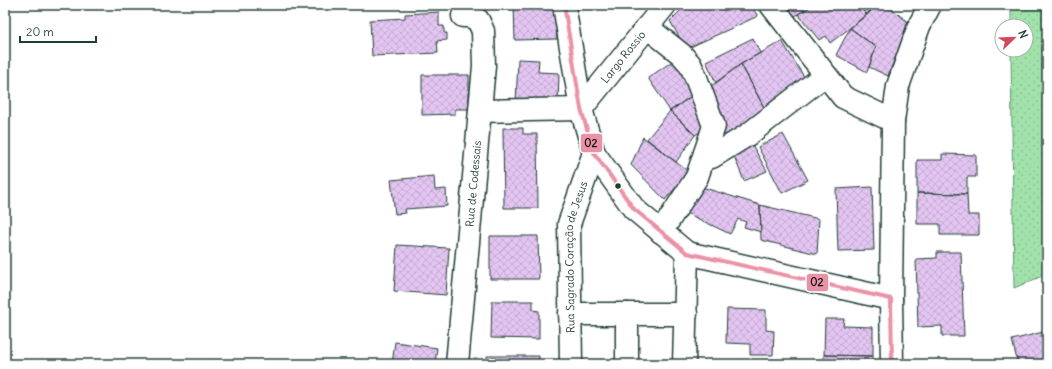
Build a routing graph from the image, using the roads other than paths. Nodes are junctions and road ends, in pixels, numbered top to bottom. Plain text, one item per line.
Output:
1 (566, 5) edge
2 (665, 5) edge
3 (770, 5) edge
4 (930, 5) edge
5 (463, 16) dead end
6 (647, 27) junction
7 (826, 75) junction
8 (581, 109) junction
9 (480, 111) junction
10 (893, 121) junction
11 (594, 153) junction
12 (705, 153) junction
13 (661, 232) junction
14 (687, 253) junction
15 (891, 299) junction
16 (570, 314) junction
17 (627, 314) junction
18 (686, 314) junction
19 (457, 364) edge
20 (571, 364) edge
21 (628, 364) edge
22 (684, 364) edge
23 (892, 364) edge

1 - 8 street
2 - 6 street, Largo Rossio
3 - 7 street
4 - 10 street
5 - 9 street, Rua de Codessais
6 - 8 street, Largo Rossio
6 - 12 street
7 - 10 street
7 - 12 street
8 - 9 street
8 - 11 street
9 - 19 street, Rua de Codessais
10 - 15 street
11 - 13 street
11 - 16 street, Rua Sagrado Coração de Jesus
12 - 13 street
13 - 14 street
14 - 15 street
14 - 18 street
15 - 23 street
16 - 17 street
16 - 20 street, Rua Sagrado Coração de Jesus
17 - 18 street
17 - 21 street
18 - 22 street

